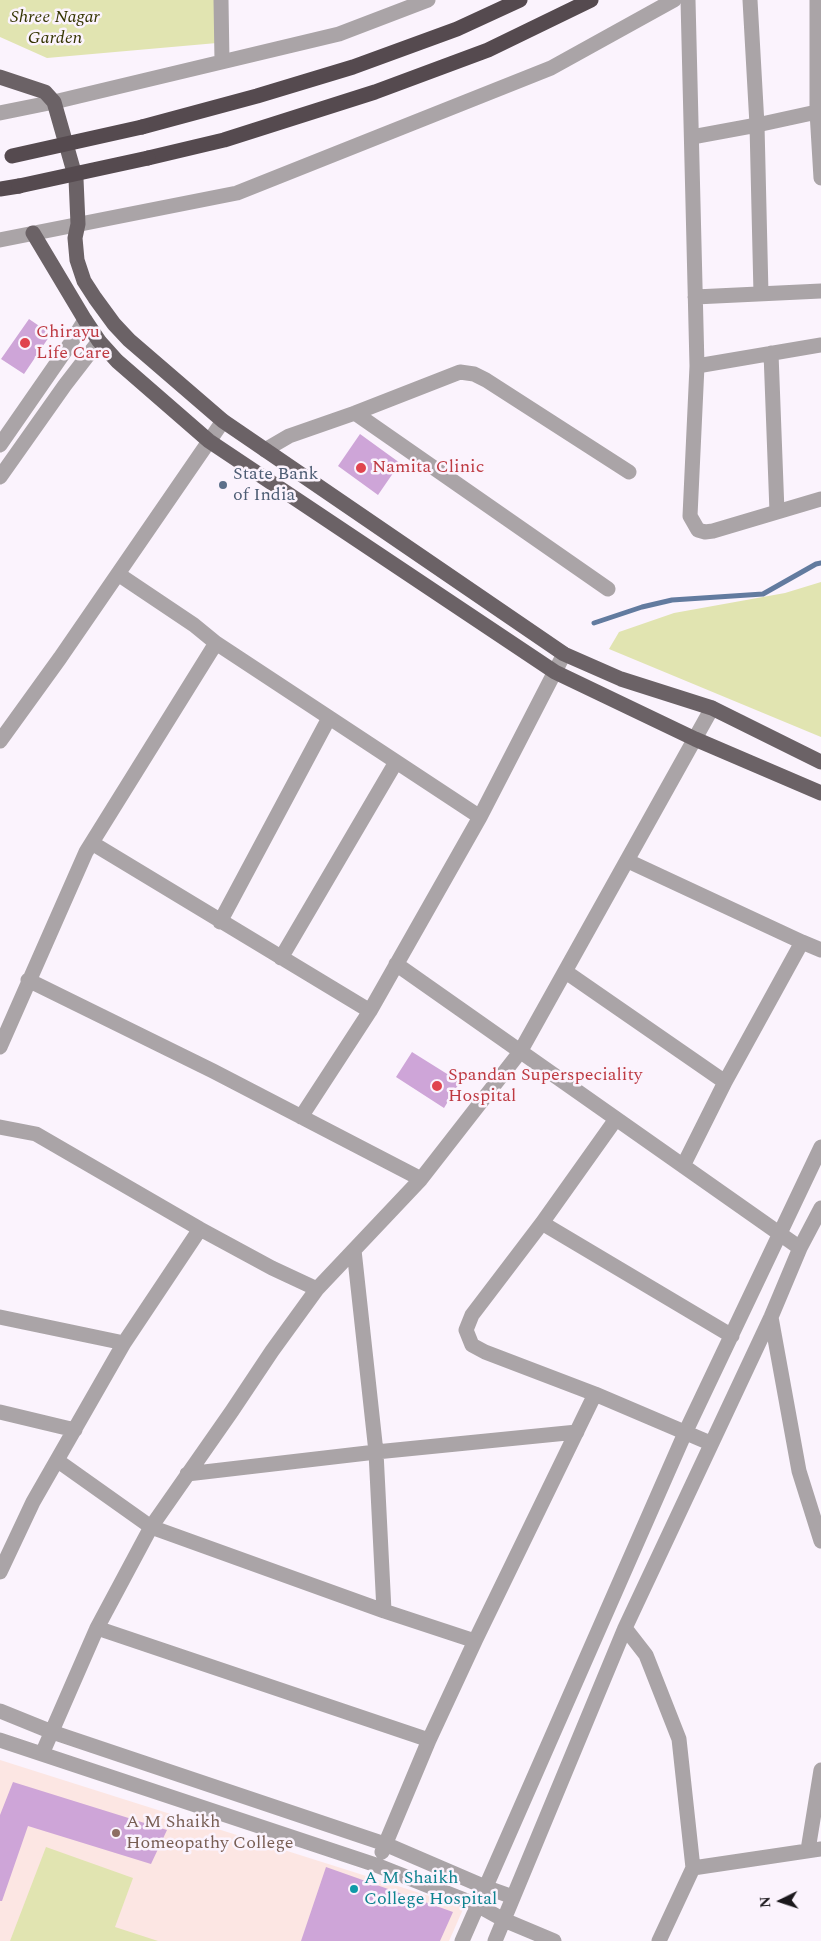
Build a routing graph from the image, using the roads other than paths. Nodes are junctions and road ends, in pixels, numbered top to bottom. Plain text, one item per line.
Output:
1 (221, 0) edge
2 (428, 0) edge
3 (520, 0) edge
4 (591, 0) edge
5 (674, 0) edge
6 (688, 0) edge
7 (750, 0) edge
8 (818, 0) edge
9 (222, 61) junction
10 (0, 77) edge
11 (54, 102) junction
12 (819, 111) edge
13 (0, 113) edge
14 (757, 125) junction
15 (692, 137) junction
16 (6, 157) edge
17 (821, 178) edge
18 (0, 189) edge
19 (78, 224) junction
20 (33, 233) junction
21 (0, 240) edge
22 (821, 291) edge
23 (761, 294) junction
24 (695, 297) junction
25 (99, 304) junction
26 (84, 320) junction
27 (114, 324) junction
28 (100, 341) junction
29 (821, 346) edge
30 (771, 353) junction
31 (697, 366) junction
32 (355, 413) junction
33 (223, 421) junction
34 (209, 442) junction
35 (0, 445) edge
36 (265, 450) junction
37 (629, 472) dead end
38 (0, 476) edge
39 (821, 499) edge
40 (777, 512) junction
41 (118, 574) junction
42 (608, 589) dead end
43 (216, 643) junction
44 (564, 654) junction
45 (555, 672) junction
46 (712, 708) junction
47 (329, 718) junction
48 (695, 739) junction
49 (0, 741) edge
50 (396, 762) junction
51 (821, 762) edge
52 (821, 793) edge
53 (480, 817) junction
54 (92, 843) junction
55 (628, 861) junction
56 (220, 922) junction
57 (802, 942) junction
58 (821, 950) edge
59 (281, 958) junction
60 (396, 964) junction
61 (566, 972) junction
62 (28, 980) junction
63 (370, 1011) junction
64 (0, 1047) edge
65 (520, 1052) junction
66 (725, 1082) junction
67 (301, 1117) junction
68 (616, 1119) junction
69 (0, 1127) edge
70 (821, 1147) edge
71 (683, 1166) junction
72 (421, 1179) junction
73 (820, 1212) edge
74 (542, 1223) junction
75 (200, 1229) junction
76 (778, 1234) junction
77 (800, 1248) junction
78 (354, 1250) junction
79 (317, 1289) junction
80 (0, 1316) edge
81 (771, 1317) junction
82 (732, 1336) junction
83 (124, 1343) junction
84 (595, 1394) junction
85 (0, 1412) edge
86 (75, 1430) junction
87 (577, 1432) junction
88 (685, 1433) junction
89 (710, 1444) junction
90 (376, 1452) junction
91 (58, 1461) junction
92 (187, 1474) junction
93 (151, 1527) junction
94 (821, 1541) edge
95 (0, 1572) edge
96 (384, 1612) junction
97 (98, 1628) junction
98 (625, 1628) junction
99 (475, 1641) junction
100 (0, 1711) edge
101 (52, 1732) junction
102 (0, 1740) edge
103 (429, 1740) junction
104 (42, 1754) junction
105 (821, 1770) edge
106 (385, 1844) junction
107 (814, 1850) edge
108 (376, 1865) junction
109 (693, 1868) junction
110 (484, 1887) junction
111 (512, 1897) junction
112 (477, 1905) junction
113 (504, 1920) junction
114 (462, 1941) edge
115 (495, 1941) edge
116 (554, 1941) edge
117 (659, 1941) edge

1 - 9 street
2 - 9 street
3 - 16 highway, bridge
4 - 18 highway, bridge
5 - 19 street
6 - 15 street
7 - 14 street
8 - 12 street
9 - 11 street
10 - 11 main road
11 - 13 street
11 - 19 main road
12 - 14 street
12 - 17 street
14 - 15 street
14 - 23 street
15 - 24 street
19 - 20 street
19 - 25 main road
20 - 21 street
20 - 26 main road
22 - 23 street
23 - 24 street
24 - 31 street
25 - 26 main road
25 - 27 main road
26 - 28 main road
26 - 35 street
27 - 28 main road
27 - 33 main road
28 - 34 main road
28 - 38 street
29 - 30 street
30 - 31 street
30 - 40 street
31 - 40 street
32 - 36 street
32 - 37 street
32 - 42 street
33 - 34 street
33 - 36 main road
34 - 41 street
34 - 45 main road
36 - 44 main road
39 - 40 street
41 - 43 street
41 - 49 street
43 - 47 street
43 - 54 street
44 - 45 street
44 - 46 main road
45 - 48 main road
45 - 53 street
46 - 48 street
46 - 51 main road
47 - 50 street
47 - 56 street
48 - 52 main road
48 - 55 street
50 - 53 street
50 - 59 street
53 - 60 street
54 - 56 street
54 - 62 street
55 - 57 street
55 - 61 street
56 - 59 street
57 - 58 street
57 - 66 street
59 - 63 street
60 - 63 street
60 - 65 street
61 - 65 street
61 - 66 street
62 - 64 street
62 - 67 street
63 - 67 street
65 - 68 street
65 - 72 street
66 - 71 street
67 - 72 street
68 - 71 street
68 - 74 street
69 - 75 street
70 - 76 street
71 - 76 street
72 - 78 street
73 - 77 street
74 - 82 street
74 - 84 street
75 - 79 street
75 - 83 street
76 - 77 street
76 - 82 street
77 - 81 street
78 - 79 street
78 - 90 street
79 - 92 street
80 - 83 street
81 - 89 street
81 - 94 street
82 - 88 street
83 - 86 street
84 - 87 street
84 - 88 street
85 - 86 street
86 - 91 street
87 - 90 street
87 - 99 street
88 - 89 street
88 - 110 street
89 - 98 street
90 - 92 street
90 - 96 street
91 - 93 street
91 - 95 street
92 - 93 street
93 - 96 street
93 - 97 street
96 - 99 street
97 - 101 street
97 - 103 street
98 - 109 street
98 - 111 street
99 - 103 street
100 - 101 street
101 - 104 street
101 - 106 street
102 - 104 street
103 - 106 street
104 - 108 street
105 - 107 street
106 - 108 street
106 - 110 street
107 - 109 street
108 - 112 street
109 - 117 street
110 - 111 street
110 - 112 street
111 - 113 street
112 - 113 street
112 - 114 street
113 - 115 street
113 - 116 street

